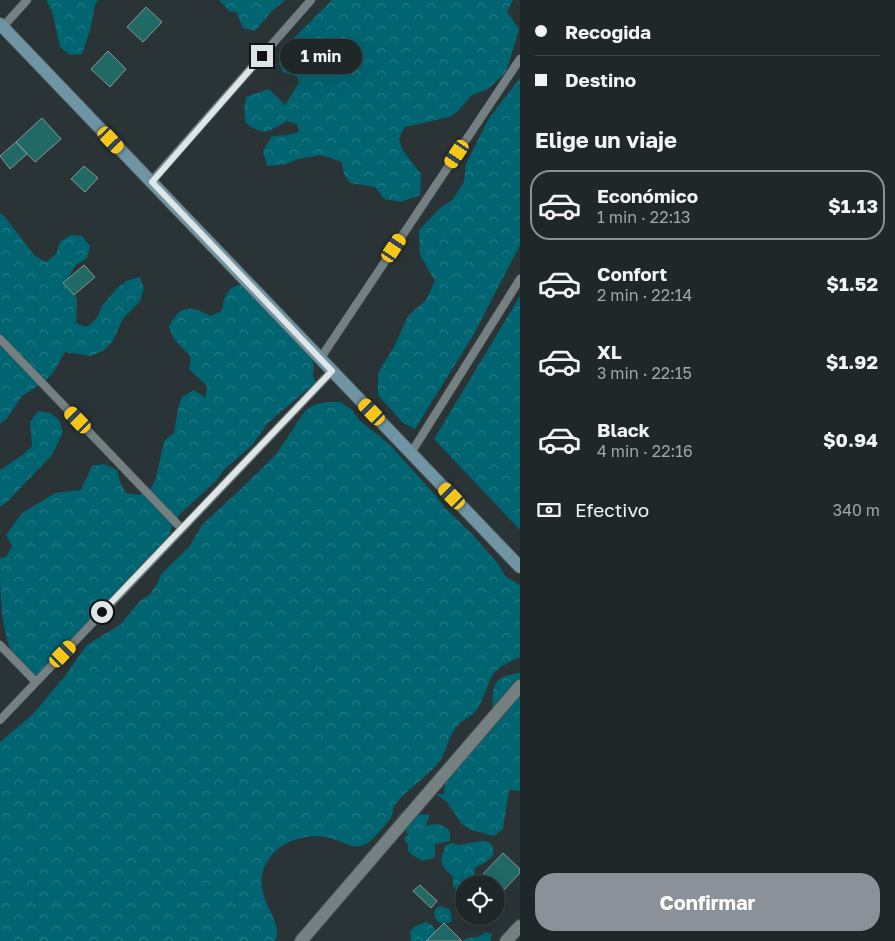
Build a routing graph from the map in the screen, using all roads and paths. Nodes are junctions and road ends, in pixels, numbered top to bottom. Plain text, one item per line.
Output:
1 (27, 0) edge
2 (311, 0) edge
3 (1, 27) edge
4 (520, 59) edge
5 (152, 182) junction
6 (520, 279) edge
7 (0, 339) edge
8 (320, 358) junction
9 (332, 371) junction
10 (411, 453) junction
11 (182, 528) junction
12 (520, 567) edge
13 (0, 645) edge
14 (36, 682) junction
15 (520, 686) edge
16 (0, 720) edge
17 (520, 926) edge
18 (301, 941) edge
19 (506, 941) edge

1 - 3 lane
2 - 5 lane
3 - 5 street
4 - 8 lane
5 - 8 street
6 - 10 lane
7 - 11 lane
8 - 9 street
9 - 10 street
9 - 11 lane
10 - 12 street
11 - 14 lane
13 - 14 lane
14 - 16 lane
15 - 18 street
17 - 19 street

